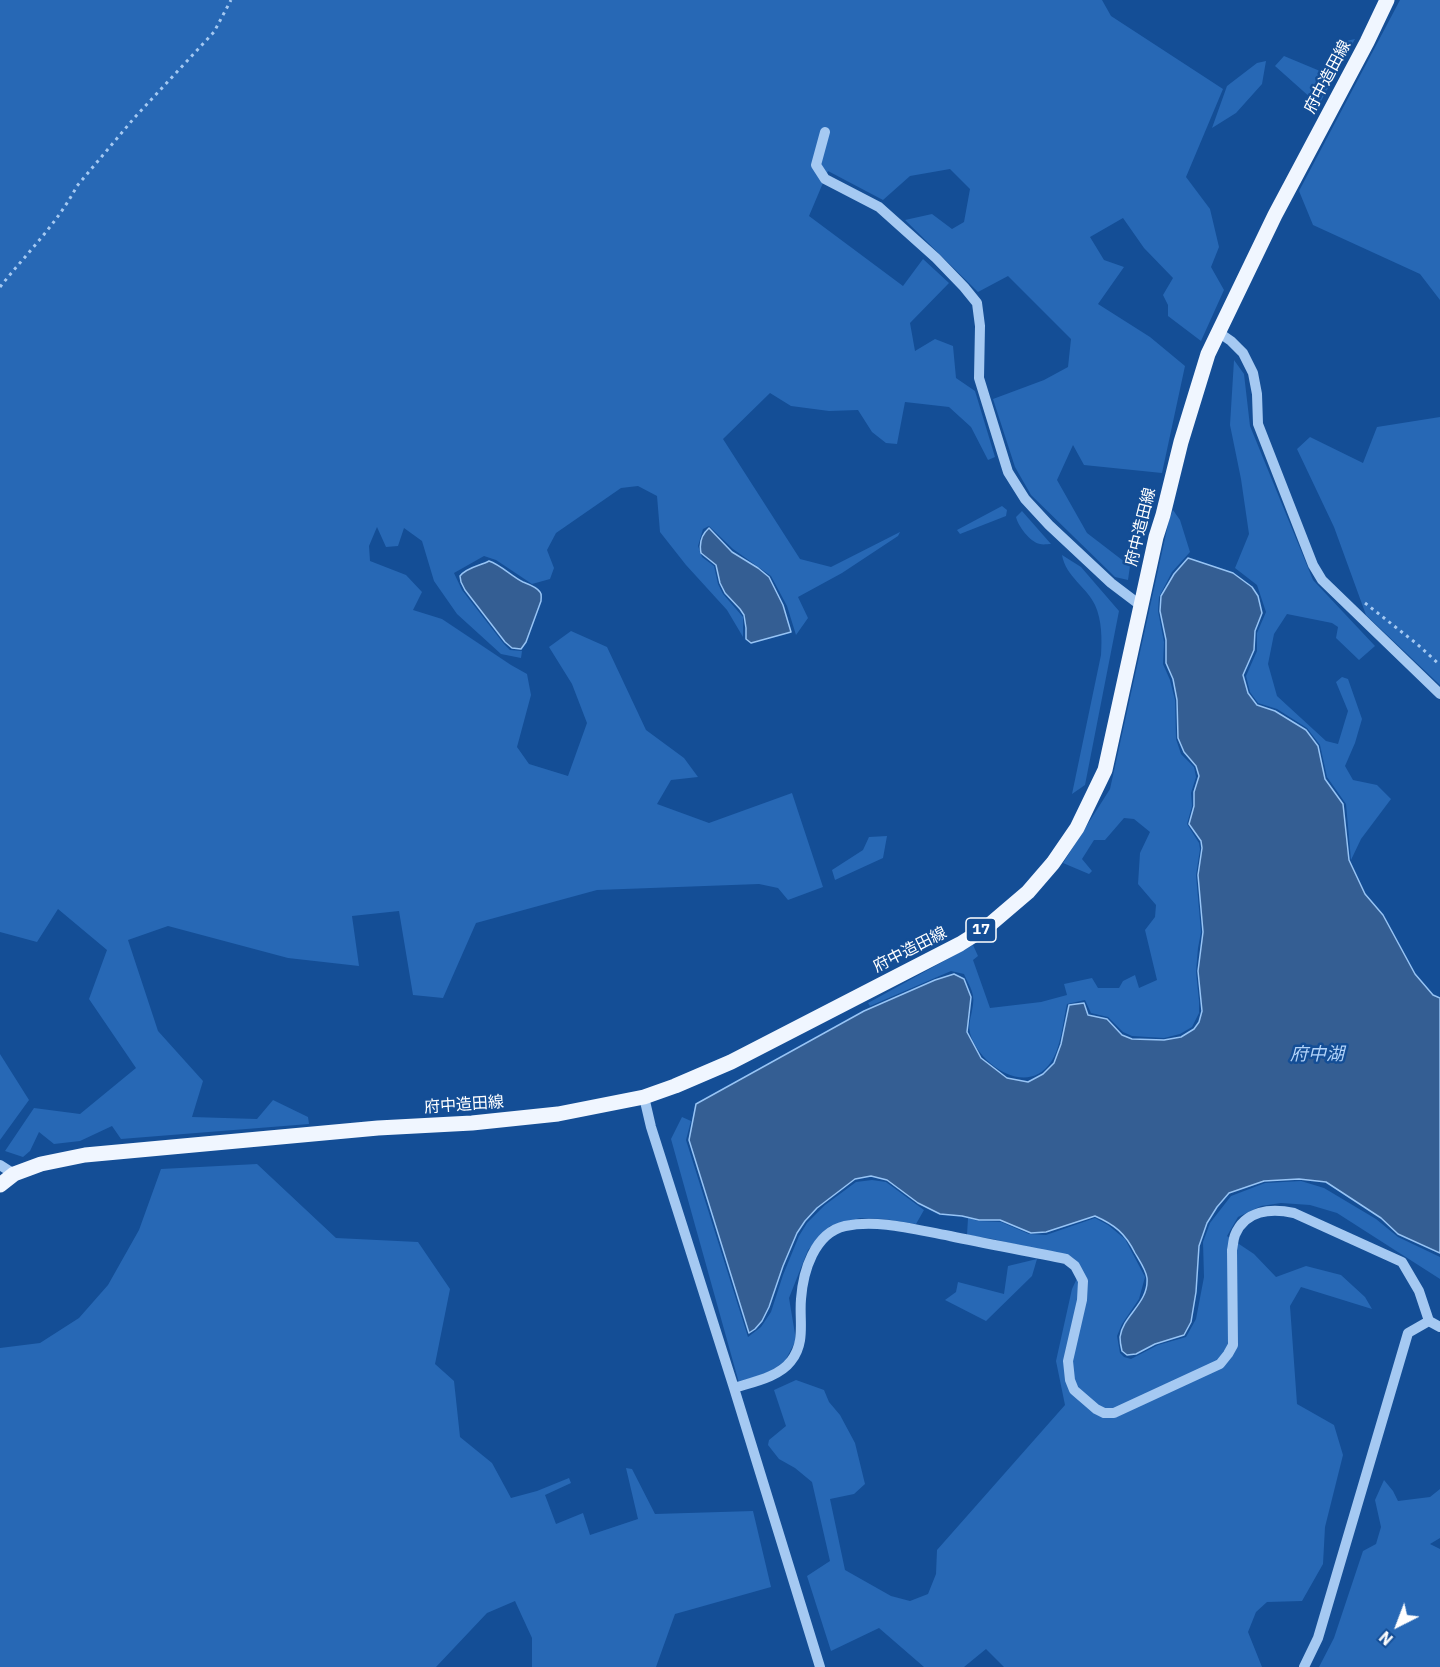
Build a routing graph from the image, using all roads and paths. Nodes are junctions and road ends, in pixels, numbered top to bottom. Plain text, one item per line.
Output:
1 (231, 0) edge
2 (1387, 0) edge
3 (825, 132) dead end
4 (0, 287) edge
5 (1218, 332) junction
6 (1362, 600) dead end
7 (1140, 605) junction
8 (1440, 665) edge
9 (1440, 694) edge
10 (644, 1098) junction
11 (0, 1165) edge
12 (14, 1174) junction
13 (0, 1185) edge
14 (1429, 1321) junction
15 (1440, 1327) edge
16 (734, 1388) junction
17 (820, 1667) edge
18 (1304, 1667) edge

1 - 4 path
2 - 5 main road, 府中造田線 / 17
3 - 7 street
5 - 7 main road, 府中造田線 / 17
5 - 9 street
6 - 8 path
7 - 10 main road, 府中造田線 / 17
10 - 12 main road, 府中造田線 / 17
10 - 16 street
11 - 12 street
12 - 13 main road, 府中造田線 / 17
14 - 15 street
14 - 16 street
14 - 18 street
16 - 17 street

